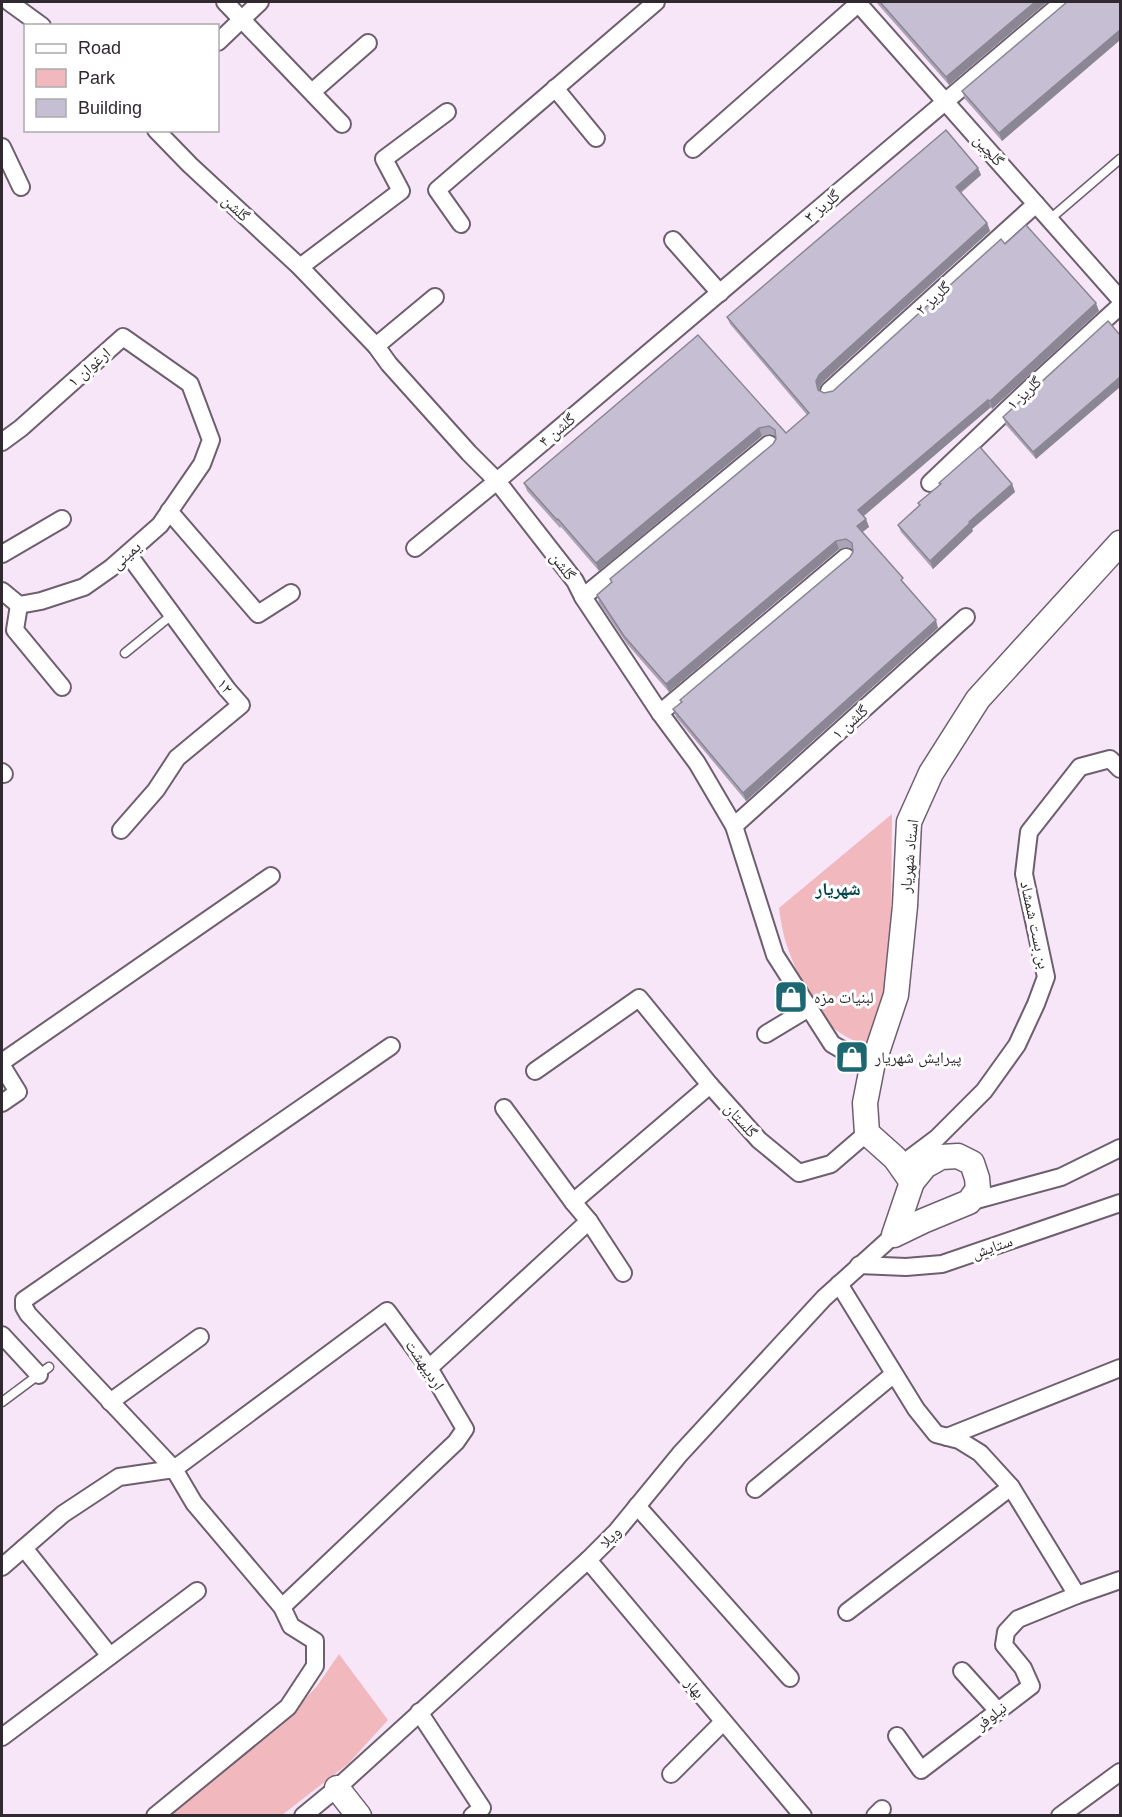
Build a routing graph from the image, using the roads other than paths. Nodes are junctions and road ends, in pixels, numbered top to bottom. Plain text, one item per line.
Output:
1 (9, 2) edge
2 (225, 2) edge
3 (260, 2) edge
4 (656, 2) edge
5 (859, 2) edge
6 (1064, 2) edge
7 (243, 20) junction
8 (39, 24) edge
9 (219, 41) edge
10 (368, 43) dead end
11 (555, 88) junction
12 (312, 92) junction
13 (945, 101) junction
14 (447, 112) dead end
15 (342, 124) dead end
16 (158, 132) edge
17 (596, 138) dead end
18 (2, 147) edge
19 (693, 149) dead end
20 (1120, 159) edge
21 (21, 187) dead end
22 (1036, 204) junction
23 (1050, 219) junction
24 (461, 224) dead end
25 (673, 240) dead end
26 (300, 267) junction
27 (720, 293) junction
28 (435, 297) dead end
29 (1120, 299) edge
30 (1120, 306) edge
31 (699, 311) joint
32 (376, 346) junction
33 (829, 391) edge
34 (211, 440) joint
35 (2, 441) edge
36 (769, 444) edge
37 (497, 481) junction
38 (930, 483) dead end
39 (169, 511) junction
40 (62, 519) dead end
41 (1120, 543) edge
42 (415, 548) dead end
43 (2, 554) edge
44 (128, 554) junction
45 (846, 557) edge
46 (2, 591) edge
47 (291, 593) dead end
48 (583, 597) junction
49 (19, 605) junction
50 (173, 615) junction
51 (966, 617) dead end
52 (125, 653) dead end
53 (62, 687) dead end
54 (660, 713) junction
55 (1120, 769) edge
56 (734, 826) junction
57 (121, 830) dead end
58 (271, 876) dead end
59 (809, 1008) junction
60 (766, 1034) dead end
61 (391, 1046) dead end
62 (2, 1064) edge
63 (872, 1067) junction
64 (534, 1071) dead end
65 (710, 1085) junction
66 (2, 1103) edge
67 (504, 1108) dead end
68 (867, 1133) junction
69 (1120, 1148) edge
70 (906, 1174) junction
71 (573, 1202) junction
72 (969, 1202) junction
73 (1120, 1203) edge
74 (590, 1221) junction
75 (894, 1235) junction
76 (859, 1265) junction
77 (623, 1274) dead end
78 (839, 1284) junction
79 (2, 1335) edge
80 (200, 1337) dead end
81 (429, 1368) junction
82 (1120, 1368) edge
83 (44, 1371) joint
84 (894, 1374) junction
85 (2, 1402) edge
86 (111, 1402) junction
87 (947, 1437) junction
88 (174, 1470) junction
89 (1011, 1487) junction
90 (755, 1489) dead end
91 (637, 1506) junction
92 (24, 1548) junction
93 (588, 1560) junction
94 (2, 1567) edge
95 (1120, 1580) edge
96 (197, 1591) dead end
97 (1077, 1595) junction
98 (282, 1607) junction
99 (847, 1612) dead end
100 (110, 1656) junction
101 (962, 1671) dead end
102 (790, 1678) dead end
103 (998, 1711) junction
104 (419, 1712) junction
105 (723, 1722) junction
106 (897, 1736) dead end
107 (2, 1737) edge
108 (1120, 1772) edge
109 (671, 1774) dead end
110 (337, 1788) junction
111 (155, 1815) edge
112 (303, 1815) edge
113 (359, 1815) edge
114 (472, 1815) edge
115 (802, 1815) edge
116 (1060, 1815) edge

1 - 8 street
2 - 7 street
3 - 7 street
4 - 11 street
5 - 13 street, گلچین
5 - 19 street
6 - 13 street, گلریز ۳
7 - 9 street
7 - 12 street
10 - 12 street
11 - 17 street
11 - 24 street
12 - 15 street
13 - 22 street, گلچین
13 - 27 street, گلریز ۳
14 - 26 street
16 - 26 street, گلشن
18 - 21 street
20 - 23 lane
22 - 23 street, گلچین
22 - 33 street, گلریز ۲
23 - 29 street, گلچین
25 - 27 street
26 - 32 street, گلشن
27 - 31 street, گلریز ۳
28 - 32 street
30 - 38 street, گلریز ۱
31 - 37 street, گلشن ۴
32 - 37 street, گلشن
34 - 35 street, ارغوان ۱
34 - 39 street, یمینی
36 - 48 street
37 - 42 street, گلشن ۴
37 - 48 street, گلشن
39 - 44 street, یمینی
39 - 47 street
40 - 43 street
41 - 63 street, استاد شهریار
44 - 49 street, یمینی
44 - 50 street, ۱۲
45 - 54 street
46 - 49 street
48 - 54 street, گلشن
49 - 53 street
50 - 52 lane
50 - 57 street, ۱۲
51 - 56 street, گلشن ۱
54 - 56 street, گلشن
55 - 70 street, بن بست شمشاد
56 - 59 street, گلشن
58 - 62 street
59 - 60 street
59 - 63 street, گلشن
61 - 86 street
62 - 66 street
63 - 68 street, استاد شهریار
64 - 65 street, گلستان
65 - 68 street, گلستان
65 - 71 street
67 - 71 street
68 - 70 street
69 - 72 street
70 - 72 street
70 - 75 street
71 - 74 street
72 - 75 street
73 - 76 street, ستایش
74 - 77 street
74 - 81 street
75 - 76 street, ویلا
76 - 78 street, ویلا
78 - 84 street
78 - 91 street, ویلا
79 - 83 street
80 - 86 street
81 - 88 street, اردیبهشت
81 - 98 street, اردیبهشت
82 - 87 street
83 - 85 lane
84 - 87 street
84 - 90 street
86 - 88 street
87 - 89 street
88 - 92 street, اردیبهشت
88 - 98 street
89 - 97 street
89 - 99 street
91 - 93 street, ویلا
91 - 102 street
92 - 94 street, اردیبهشت
92 - 100 street
93 - 104 street, ویلا
93 - 105 street, بهار
95 - 97 street
96 - 100 street
97 - 103 street, نیلوفر
98 - 111 street
100 - 107 street
101 - 103 street
103 - 106 street, نیلوفر
104 - 110 street, ویلا
104 - 114 street
105 - 109 street
105 - 115 street, بهار
108 - 116 street
110 - 112 street, ویلا
110 - 113 street

